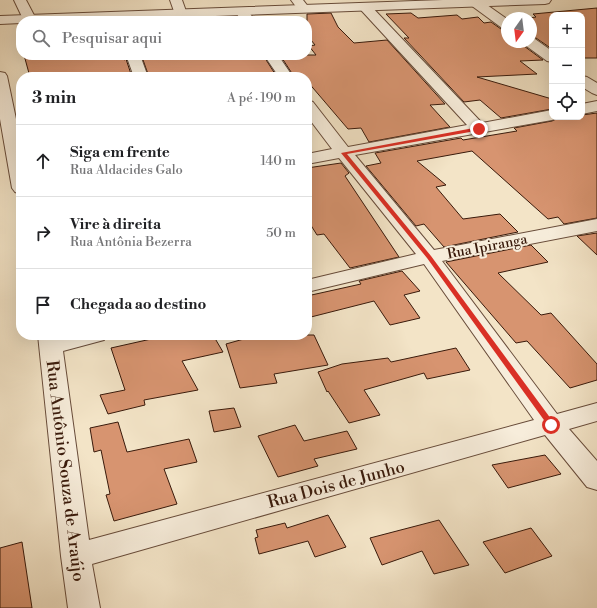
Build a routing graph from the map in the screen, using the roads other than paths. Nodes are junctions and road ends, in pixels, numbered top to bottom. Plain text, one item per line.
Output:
1 (20, 0) edge
2 (176, 0) edge
3 (545, 0) edge
4 (498, 1) edge
5 (424, 2) edge
6 (476, 3) junction
7 (300, 5) edge
8 (365, 7) junction
9 (181, 14) junction
10 (27, 16) edge
11 (156, 16) edge
12 (245, 16) edge
13 (0, 20) edge
14 (16, 20) edge
15 (501, 21) edge
16 (537, 47) edge
17 (549, 56) edge
18 (135, 60) edge
19 (274, 60) edge
20 (139, 72) edge
21 (283, 72) edge
22 (0, 78) edge
23 (585, 82) edge
24 (597, 90) edge
25 (597, 106) edge
26 (585, 108) edge
27 (312, 111) edge
28 (549, 116) edge
29 (479, 129) junction
30 (344, 153) junction
31 (312, 158) edge
32 (16, 162) edge
33 (597, 225) edge
34 (429, 257) junction
35 (312, 285) edge
36 (50, 340) edge
37 (597, 412) edge
38 (551, 425) junction
39 (597, 480) edge
40 (76, 556) junction
41 (84, 608) edge

1 - 10 street
2 - 9 street
3 - 4 street
4 - 6 street
5 - 6 street
5 - 8 street
6 - 15 street
7 - 8 street
7 - 12 street
8 - 29 street
9 - 11 street
9 - 12 street
13 - 14 street
16 - 17 street
18 - 20 street
19 - 21 street
22 - 32 street
23 - 24 street
25 - 26 street
27 - 30 street
28 - 29 street
29 - 30 street
30 - 31 street
30 - 34 street
33 - 34 street, Rua Ipiranga
34 - 35 street, Rua Ipiranga
34 - 38 street
36 - 40 street, Rua Antônio Souza de Araújo
37 - 38 street, Rua Dois de Junho
38 - 39 street
38 - 40 street, Rua Dois de Junho
40 - 41 street, Rua Antônio Souza de Araújo

